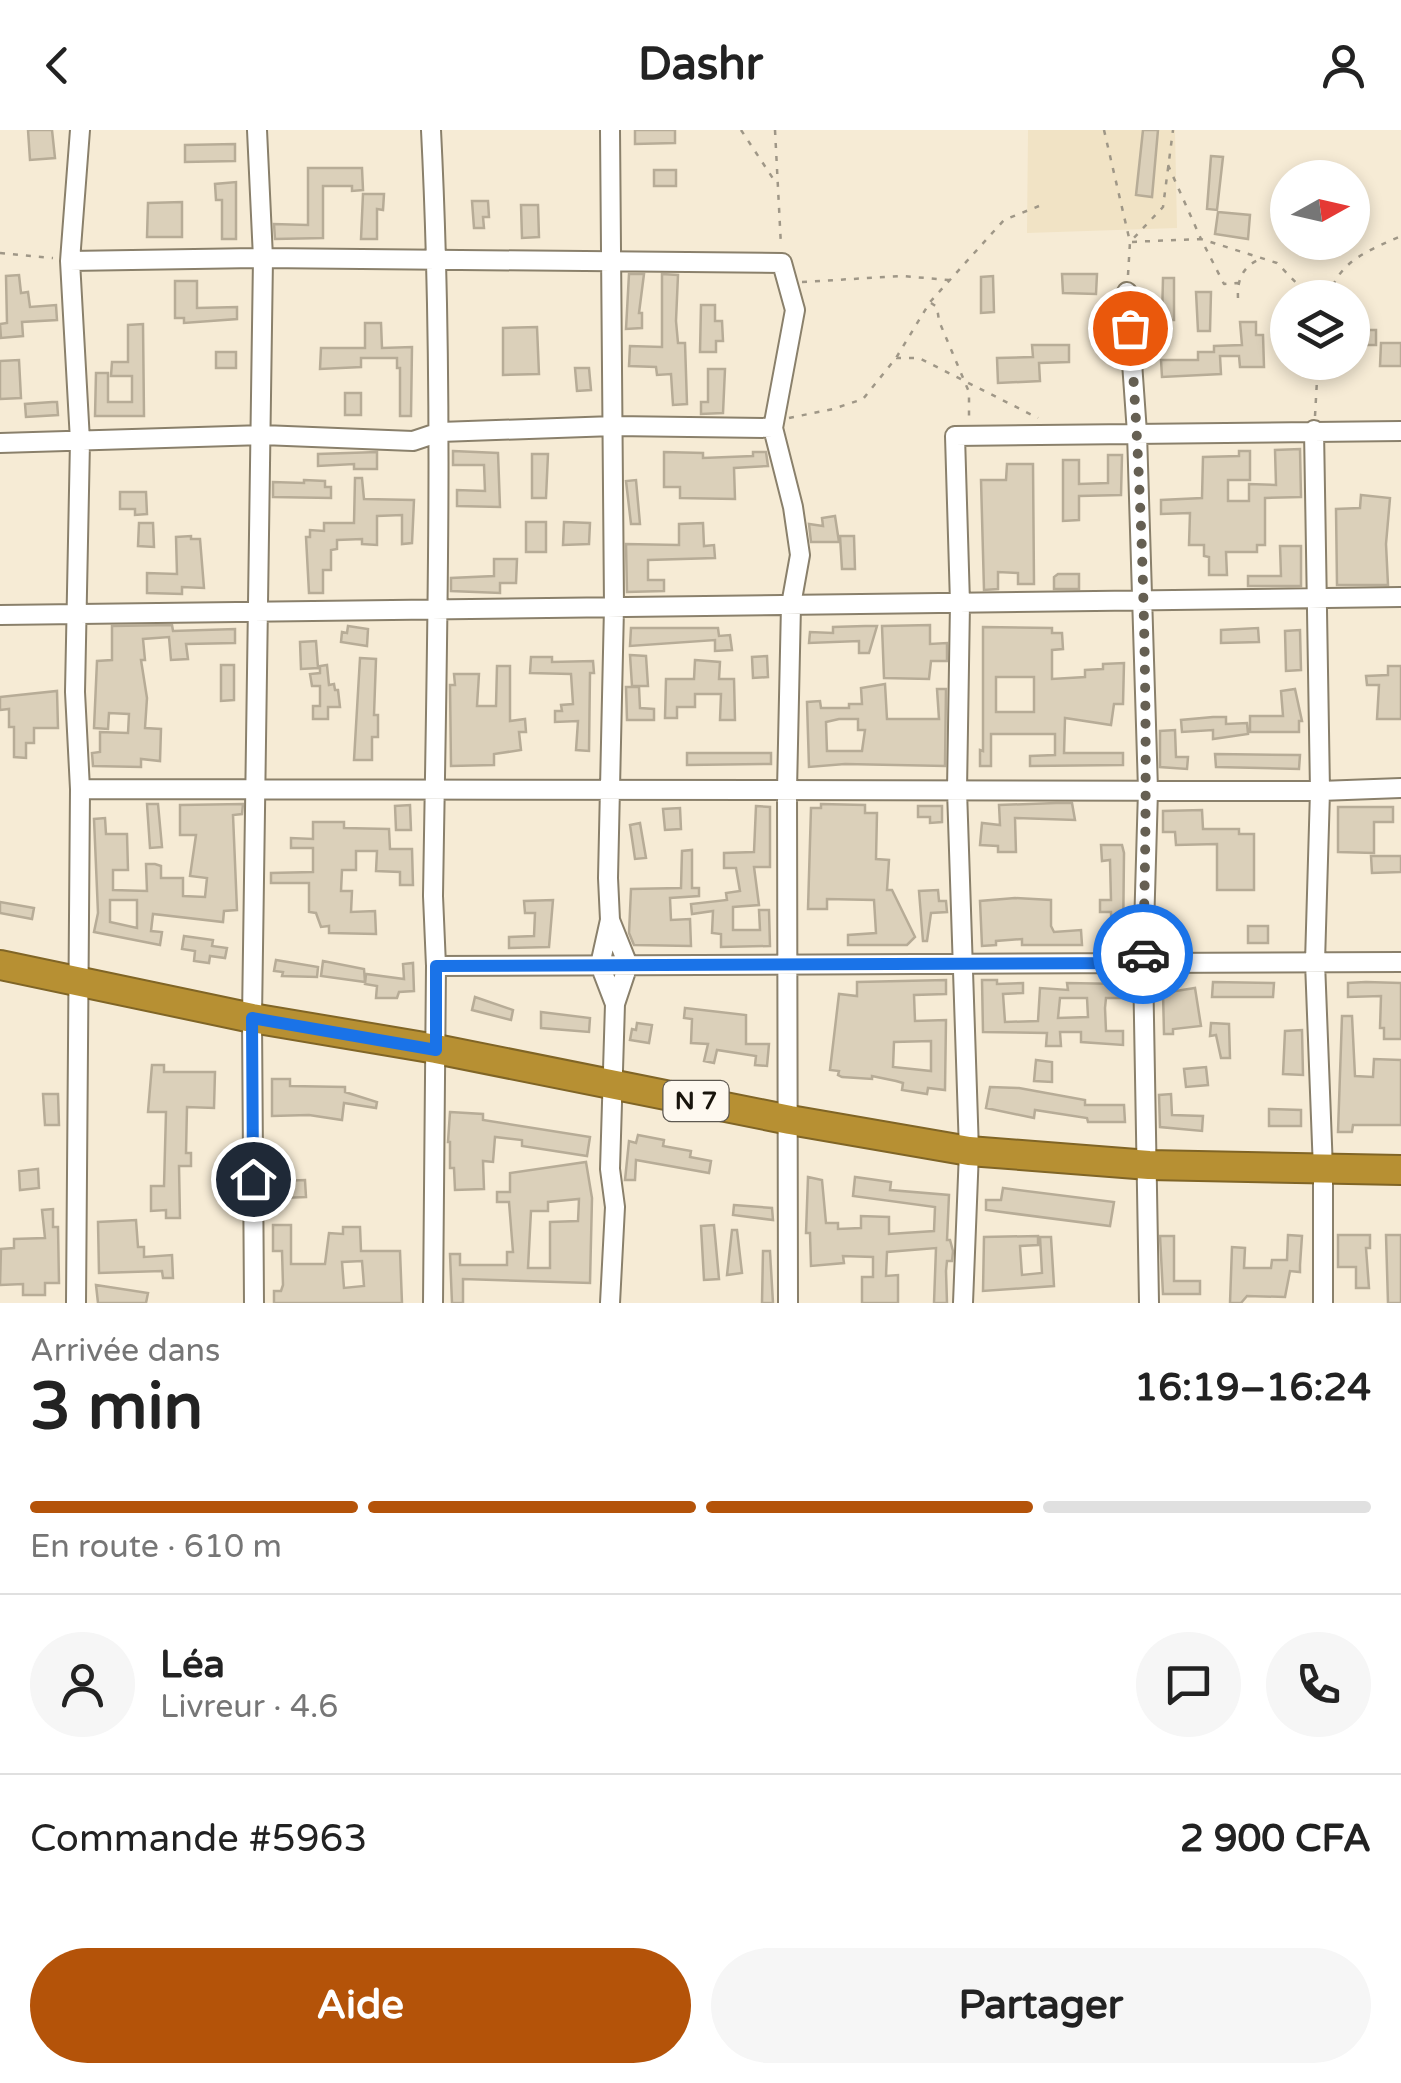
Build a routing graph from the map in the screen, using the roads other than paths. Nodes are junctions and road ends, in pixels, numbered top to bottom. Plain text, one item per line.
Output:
1 (80, 130) edge
2 (257, 130) edge
3 (431, 130) edge
4 (610, 130) edge
5 (263, 258) junction
6 (437, 259) junction
7 (70, 261) junction
8 (610, 261) junction
9 (1127, 292) road end
10 (614, 426) junction
11 (773, 428) junction
12 (1314, 430) junction
13 (1401, 430) edge
14 (440, 432) junction
15 (1138, 433) junction
16 (262, 435) junction
17 (80, 441) junction
18 (0, 444) edge
19 (1401, 597) edge
20 (1318, 598) junction
21 (1142, 601) junction
22 (960, 603) junction
23 (791, 605) junction
24 (614, 607) junction
25 (438, 610) junction
26 (260, 612) junction
27 (0, 615) edge
28 (78, 615) junction
29 (1401, 788) edge
30 (80, 789) junction
31 (256, 790) junction
32 (434, 790) junction
33 (610, 790) junction
34 (788, 790) junction
35 (958, 790) junction
36 (1148, 790) junction
37 (1320, 790) junction
38 (610, 920) junction
39 (1315, 962) junction
40 (1401, 962) edge
41 (1143, 963) junction
42 (628, 964) junction
43 (786, 964) junction
44 (962, 964) junction
45 (600, 965) junction
46 (0, 966) edge
47 (436, 966) junction
48 (77, 982) junction
49 (615, 1004) junction
50 (252, 1018) junction
51 (436, 1050) junction
52 (612, 1085) junction
53 (790, 1120) junction
54 (969, 1151) junction
55 (1148, 1166) junction
56 (1323, 1170) junction
57 (1401, 1170) edge
58 (76, 1303) edge
59 (254, 1303) edge
60 (433, 1303) edge
61 (610, 1303) edge
62 (788, 1303) edge
63 (963, 1303) edge
64 (1149, 1303) edge
65 (1323, 1303) edge

1 - 7 street
2 - 5 street
3 - 6 street
4 - 8 street
5 - 6 street
5 - 7 street
5 - 16 street
6 - 8 street
6 - 14 street
7 - 17 street
8 - 10 street
8 - 11 street
9 - 15 street
10 - 11 street
10 - 14 street
10 - 24 street
11 - 23 street
12 - 13 street
12 - 15 street
12 - 20 street
14 - 16 street
14 - 25 street
15 - 21 street
15 - 22 street
16 - 17 street
16 - 26 street
17 - 18 street
17 - 28 street
19 - 20 street
20 - 21 street
20 - 37 street
21 - 22 street
21 - 36 street
22 - 23 street
22 - 35 street
23 - 24 street
23 - 34 street
24 - 25 street
24 - 33 street
25 - 26 street
25 - 32 street
26 - 28 street
26 - 31 street
27 - 28 street
28 - 30 street
29 - 37 street
30 - 31 street
30 - 48 street
31 - 32 street
31 - 50 street
32 - 33 street
32 - 47 street
33 - 34 street
33 - 38 street
34 - 35 street
34 - 43 street
35 - 36 street
35 - 44 street
36 - 37 street
36 - 41 street
37 - 39 street
38 - 42 street
38 - 45 street
39 - 40 street
39 - 41 street
39 - 56 street
41 - 44 street
41 - 55 street
42 - 43 street
42 - 45 street
42 - 49 street
43 - 44 street
43 - 53 street
44 - 54 street
45 - 47 street
45 - 49 street
46 - 48 highway, N 7
47 - 51 street
48 - 50 highway, N 7
48 - 58 street
49 - 52 street
50 - 51 highway, N 7
50 - 59 street
51 - 52 highway, N 7
51 - 60 street
52 - 53 highway, N 7
52 - 61 street
53 - 54 highway, N 7
53 - 62 street
54 - 55 highway, N 7
54 - 63 street
55 - 56 highway, N 7
55 - 64 street
56 - 57 highway, N 7
56 - 65 street

